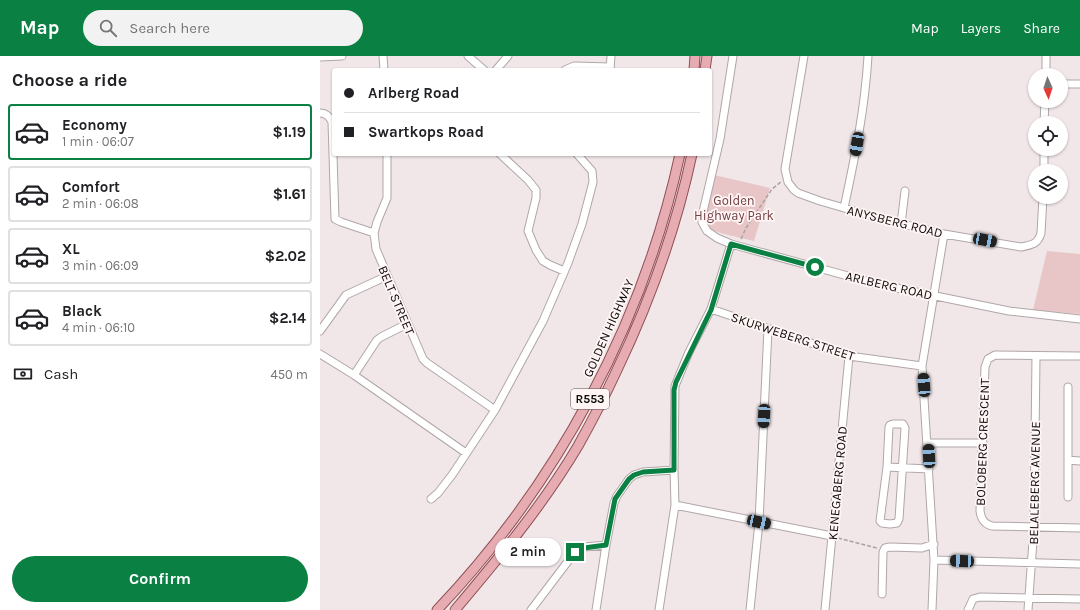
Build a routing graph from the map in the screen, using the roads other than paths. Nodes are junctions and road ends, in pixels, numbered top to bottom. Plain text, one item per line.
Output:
1 (342, 56) edge
2 (384, 56) edge
3 (468, 56) edge
4 (508, 56) edge
5 (611, 56) edge
6 (695, 56) edge
7 (707, 56) edge
8 (733, 56) edge
9 (804, 56) edge
10 (868, 56) edge
11 (1046, 56) edge
12 (320, 57) edge
13 (384, 68) edge
14 (482, 68) edge
15 (498, 68) edge
16 (568, 68) edge
17 (610, 68) edge
18 (694, 68) edge
19 (705, 68) edge
20 (1046, 68) edge
21 (1068, 84) edge
22 (1080, 84) edge
23 (320, 113) edge
24 (332, 122) edge
25 (333, 156) edge
26 (387, 156) edge
27 (502, 156) edge
28 (579, 156) edge
29 (680, 156) edge
30 (692, 156) edge
31 (906, 191) dead end
32 (1043, 204) edge
33 (844, 208) junction
34 (901, 224) junction
35 (374, 232) junction
36 (944, 234) junction
37 (735, 245) junction
38 (564, 271) junction
39 (387, 276) junction
40 (933, 296) junction
41 (711, 310) junction
42 (1080, 319) edge
43 (407, 324) junction
44 (768, 329) junction
45 (320, 330) edge
46 (320, 354) edge
47 (849, 356) junction
48 (1036, 356) junction
49 (1080, 356) edge
50 (922, 366) junction
51 (354, 375) junction
52 (1068, 387) dead end
53 (495, 410) junction
54 (983, 442) junction
55 (928, 443) junction
56 (466, 453) junction
57 (1068, 460) junction
58 (1080, 461) edge
59 (886, 467) junction
60 (902, 468) junction
61 (930, 469) junction
62 (674, 470) junction
63 (1068, 497) dead end
64 (431, 499) dead end
65 (675, 505) junction
66 (759, 522) junction
67 (1034, 527) junction
68 (1080, 528) edge
69 (832, 536) junction
70 (934, 544) junction
71 (606, 545) junction
72 (934, 560) junction
73 (1032, 564) junction
74 (1080, 564) edge
75 (882, 594) dead end
76 (1029, 599) junction
77 (1080, 599) edge
78 (437, 610) edge
79 (455, 610) edge
80 (531, 610) edge
81 (596, 610) edge
82 (658, 610) edge
83 (750, 610) edge
84 (825, 610) edge
85 (932, 610) edge
86 (968, 610) edge
87 (1028, 610) edge

1 - 12 street
2 - 13 street
3 - 14 street
4 - 15 street
5 - 17 street
6 - 18 main road
7 - 19 main road
8 - 37 street, ARLBERG ROAD
9 - 33 street, ANYSBERG ROAD
10 - 33 street
11 - 20 street
16 - 17 street
21 - 22 street
23 - 24 street
25 - 35 street
26 - 35 street, BELT STREET
27 - 38 street
28 - 38 street
29 - 78 main road, GOLDEN HIGHWAY / R553
30 - 79 main road, GOLDEN HIGHWAY / R553
31 - 34 street
32 - 36 street, ANYSBERG ROAD
33 - 34 street, ANYSBERG ROAD
34 - 36 street, ANYSBERG ROAD
35 - 39 street, BELT STREET
36 - 40 street
37 - 40 street, ARLBERG ROAD
37 - 41 street
38 - 53 street
39 - 43 street, BELT STREET
39 - 45 street
40 - 42 street, ARLBERG ROAD
40 - 50 street
41 - 44 street, SKURWEBERG STREET
41 - 62 street
43 - 51 street
43 - 53 street, BELT STREET
44 - 47 street, SKURWEBERG STREET
44 - 66 street
46 - 51 street
47 - 50 street, SKURWEBERG STREET
47 - 69 street, KENEGABERG ROAD
48 - 49 street, BOLOBERG CRESCENT
48 - 54 street, BOLOBERG CRESCENT
48 - 67 street, BELALEBERG AVENUE
50 - 55 street
51 - 56 street
52 - 57 street
53 - 56 street
54 - 55 street
54 - 67 street, BOLOBERG CRESCENT
55 - 61 street
56 - 64 street
57 - 58 street
57 - 63 street
59 - 60 street
59 - 60 street
59 - 60 street
60 - 61 street
61 - 70 street
62 - 65 street
62 - 71 street
65 - 66 street
65 - 82 street
66 - 69 street
66 - 83 street
67 - 68 street, BOLOBERG CRESCENT
67 - 73 street, BELALEBERG AVENUE
69 - 84 street, KENEGABERG ROAD
70 - 72 street
70 - 75 street
71 - 80 street
71 - 81 street
72 - 73 street
72 - 85 street
73 - 74 street
73 - 76 street, BELALEBERG AVENUE
76 - 77 street
76 - 86 street
76 - 87 street, BELALEBERG AVENUE

